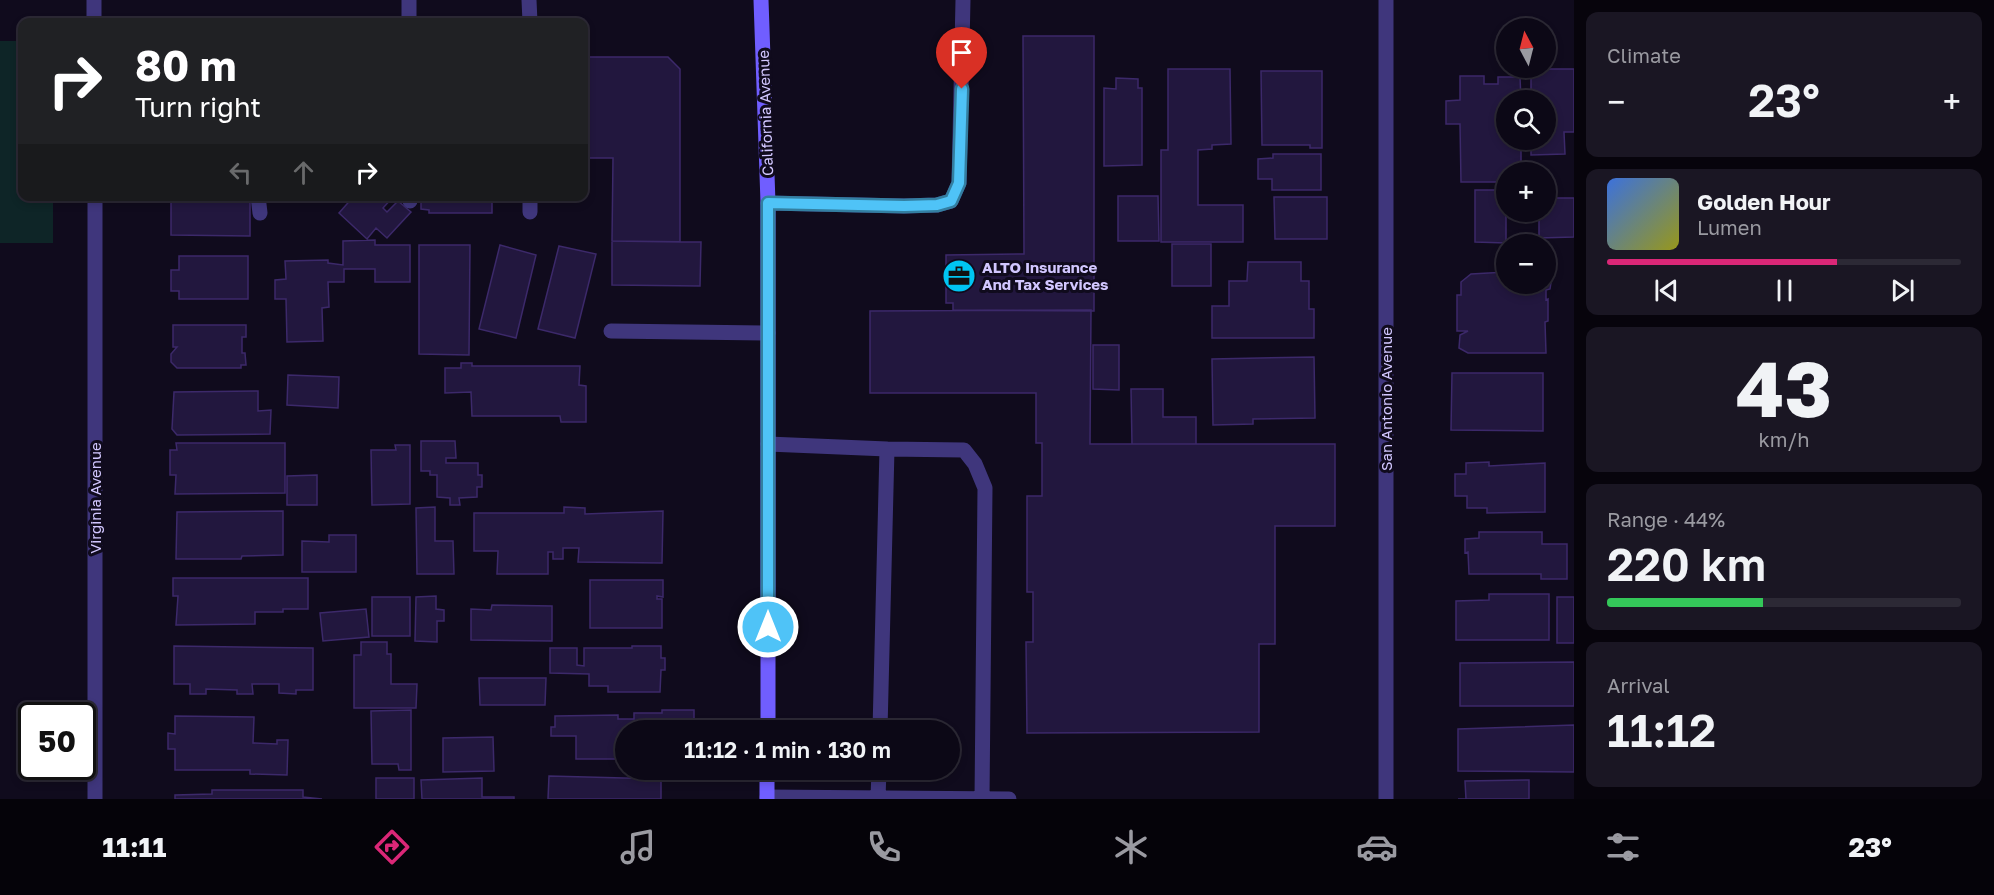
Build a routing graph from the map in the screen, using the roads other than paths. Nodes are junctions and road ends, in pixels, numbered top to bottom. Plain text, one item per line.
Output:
1 (94, 0) edge
2 (409, 0) edge
3 (530, 0) edge
4 (761, 0) edge
5 (963, 0) edge
6 (1386, 0) edge
7 (94, 18) edge
8 (409, 18) edge
9 (530, 18) edge
10 (95, 201) edge
11 (259, 201) edge
12 (768, 203) junction
13 (260, 213) dead end
14 (611, 331) dead end
15 (768, 333) junction
16 (768, 444) junction
17 (887, 449) junction
18 (768, 720) edge
19 (880, 720) edge
20 (768, 780) edge
21 (879, 780) edge
22 (767, 798) edge
23 (878, 798) edge
24 (95, 799) edge
25 (982, 799) edge
26 (1009, 799) edge
27 (1386, 799) edge

1 - 7 street
2 - 8 street
3 - 9 street
4 - 12 main road, California Avenue
5 - 12 street
6 - 27 street, San Antonio Avenue
10 - 24 street, Virginia Avenue
11 - 13 street
12 - 15 main road, California Avenue
14 - 15 street
15 - 16 main road, California Avenue
16 - 17 street
16 - 18 main road, California Avenue
17 - 19 street
17 - 25 street
20 - 22 main road
21 - 23 street
22 - 23 street
23 - 25 street
25 - 26 street

